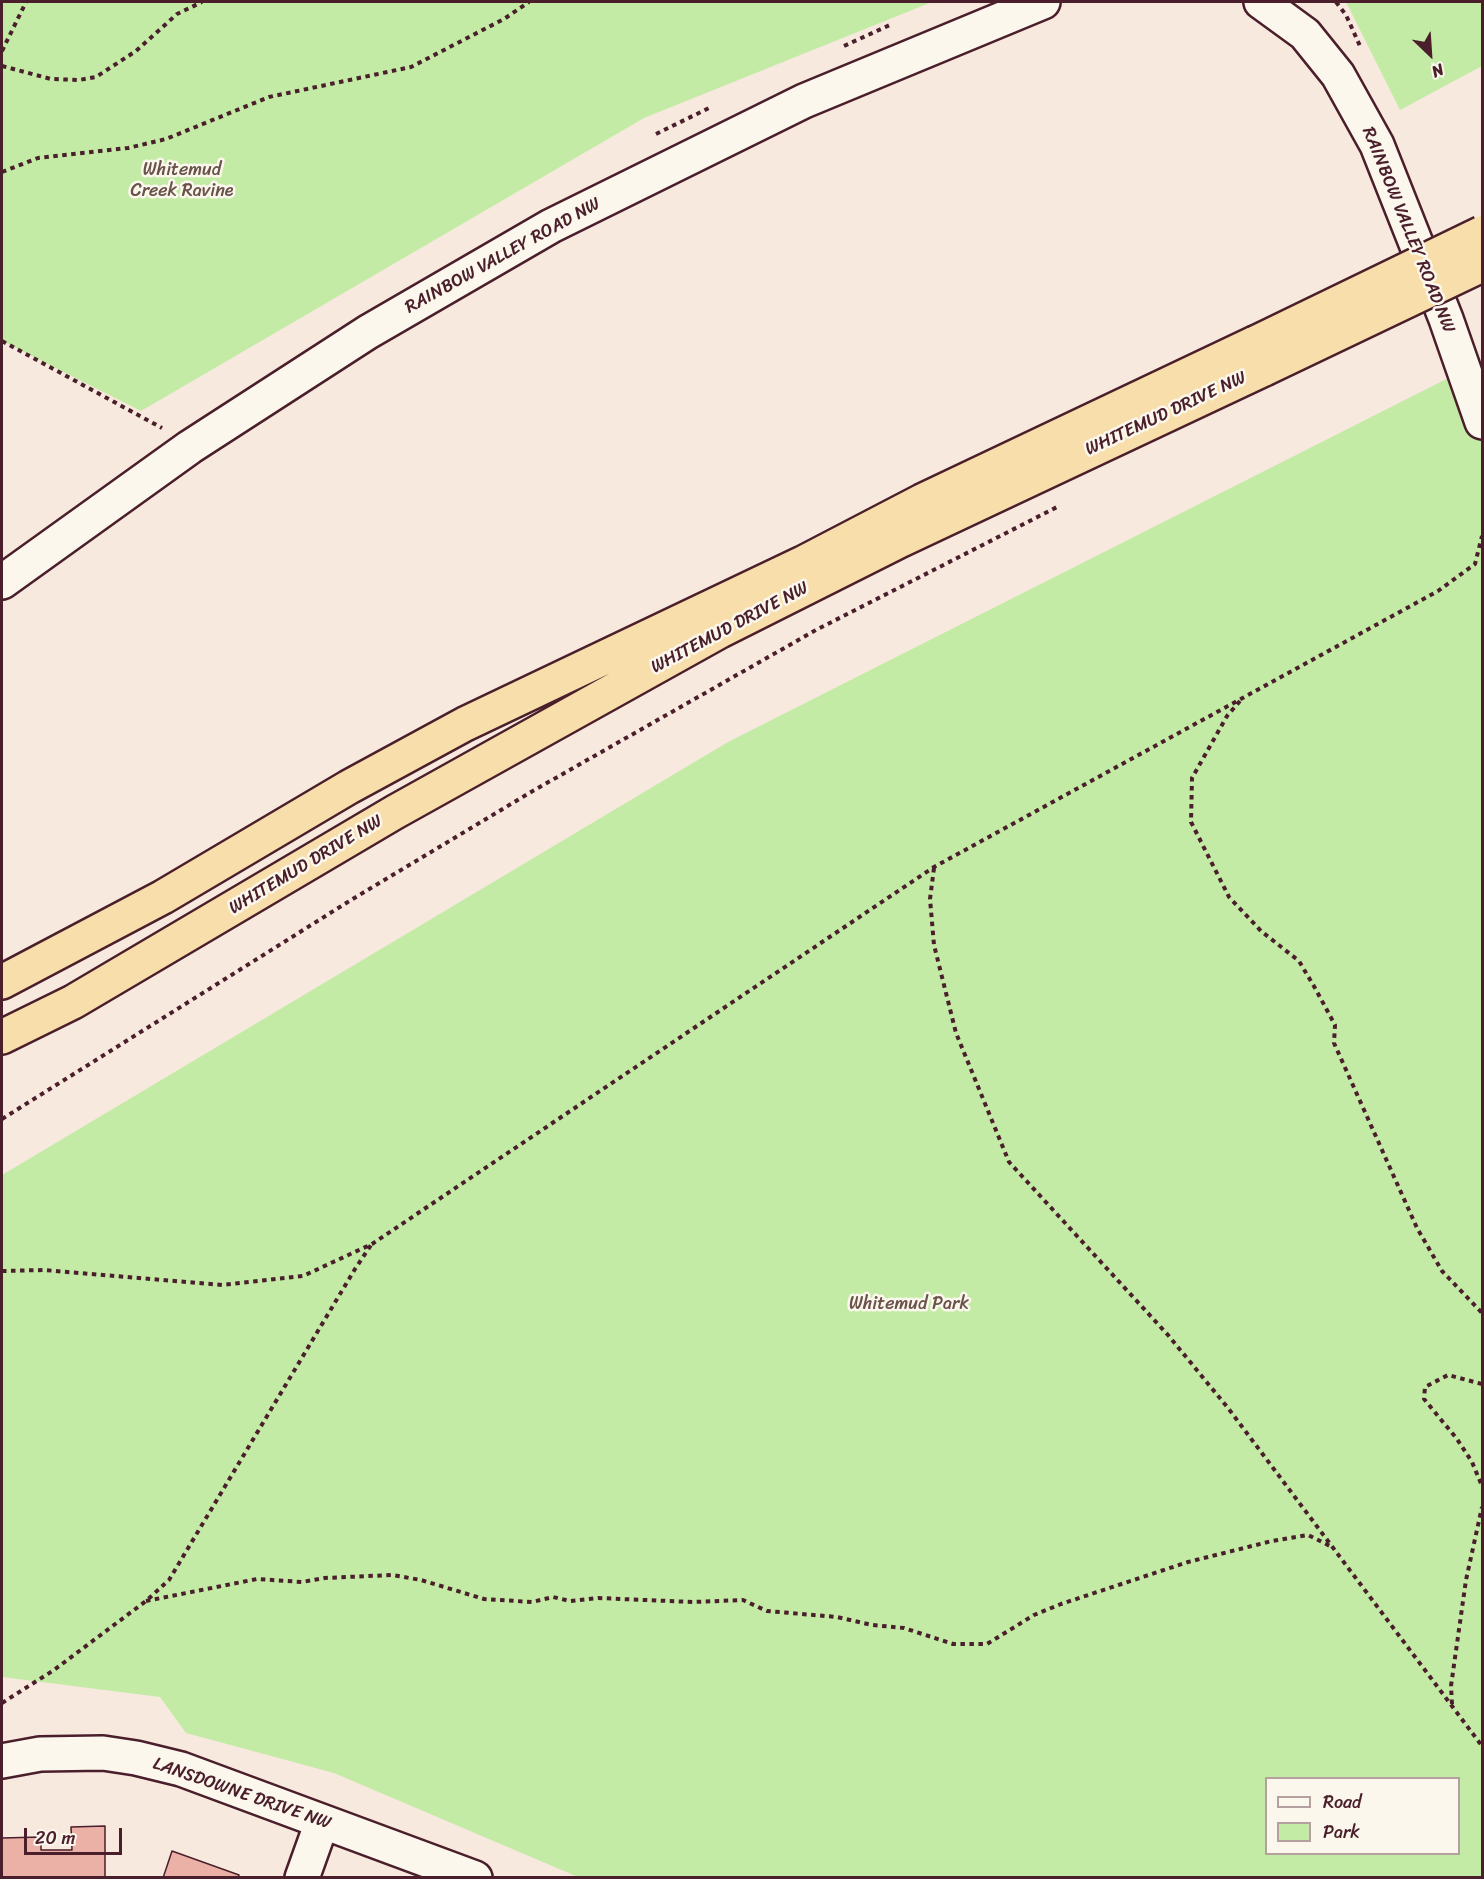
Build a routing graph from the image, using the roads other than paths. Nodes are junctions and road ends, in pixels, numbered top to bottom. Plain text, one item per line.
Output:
1 (1043, 2) edge
2 (1261, 2) edge
3 (1482, 233) edge
4 (1482, 265) edge
5 (1259, 356) junction
6 (1482, 422) edge
7 (2, 582) edge
8 (81, 941) junction
9 (2, 973) edge
10 (2, 982) edge
11 (73, 1002) junction
12 (2, 1037) edge
13 (2, 1050) edge
14 (2, 1761) edge
15 (322, 1822) junction
16 (302, 1878) edge
17 (475, 1878) edge

1 - 7 street, RAINBOW VALLEY ROAD NW
2 - 6 street, RAINBOW VALLEY ROAD NW
3 - 5 highway, WHITEMUD DRIVE NW, bridge
4 - 5 highway, WHITEMUD DRIVE NW, bridge
5 - 8 highway, WHITEMUD DRIVE NW
5 - 11 highway, WHITEMUD DRIVE NW
8 - 9 highway
8 - 10 highway, WHITEMUD DRIVE NW
11 - 12 highway, WHITEMUD DRIVE NW
11 - 13 highway
14 - 15 street, LANSDOWNE DRIVE NW
15 - 16 street
15 - 17 street, LANSDOWNE DRIVE NW

